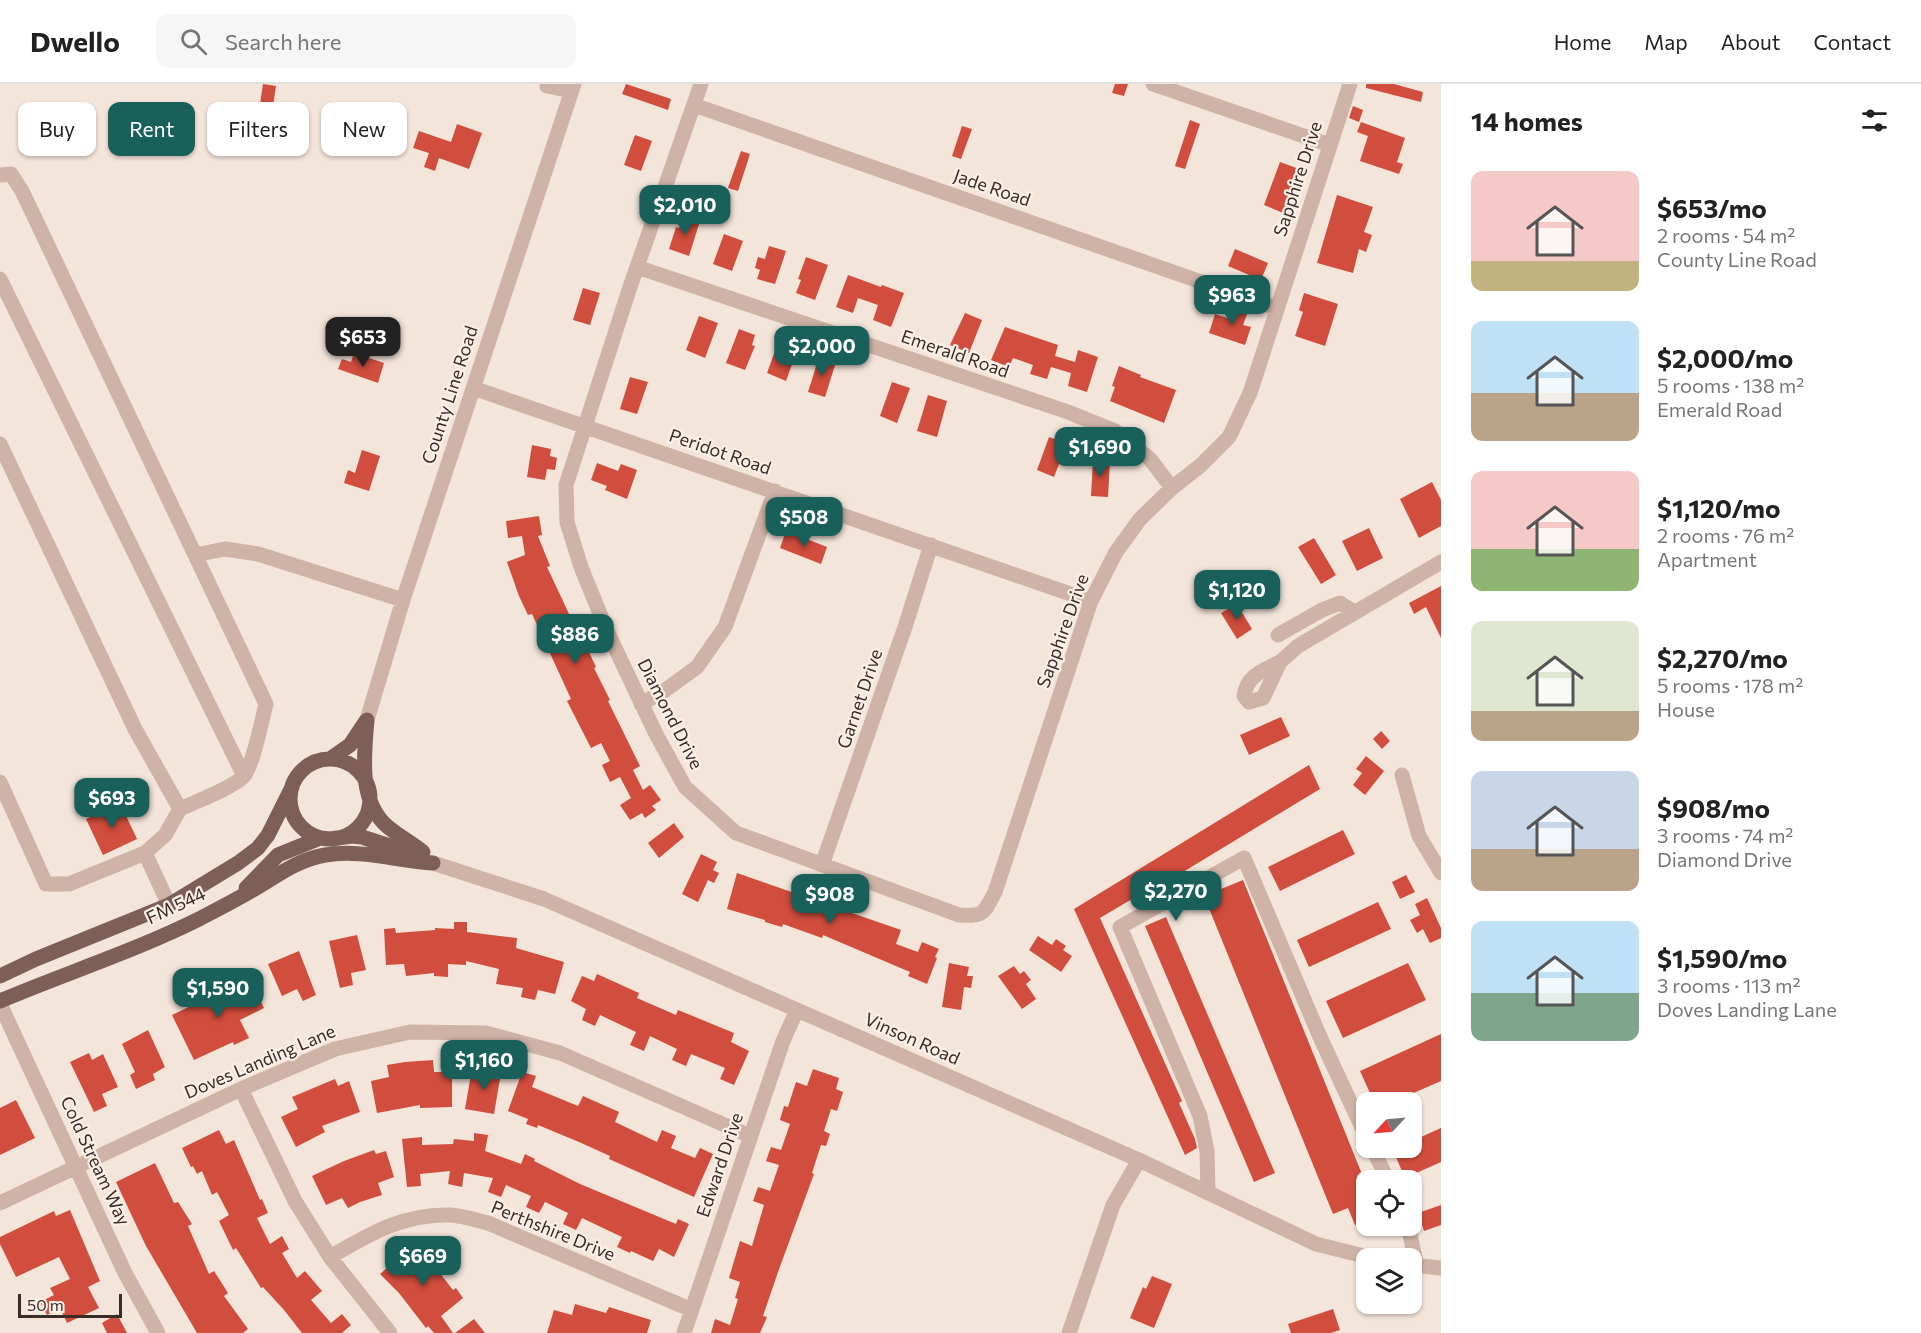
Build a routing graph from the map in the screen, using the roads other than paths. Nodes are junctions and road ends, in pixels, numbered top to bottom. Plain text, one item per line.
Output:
1 (547, 84) edge
2 (701, 84) edge
3 (1153, 84) edge
4 (1350, 84) edge
5 (573, 88) edge
6 (694, 105) junction
7 (1330, 146) junction
8 (0, 175) edge
9 (637, 267) junction
10 (0, 279) edge
11 (1276, 308) junction
12 (473, 388) junction
13 (586, 427) junction
14 (1, 449) edge
15 (1172, 488) junction
16 (775, 491) junction
17 (931, 545) junction
18 (195, 555) junction
19 (1441, 562) edge
20 (403, 600) junction
21 (1091, 601) junction
22 (1354, 612) junction
23 (1278, 635) dead end
24 (1280, 662) dead end
25 (641, 704) junction
26 (367, 720) junction
27 (330, 759) junction
28 (1402, 775) dead end
29 (244, 776) junction
30 (365, 778) junction
31 (0, 782) edge
32 (292, 787) junction
33 (370, 803) junction
34 (180, 809) junction
35 (342, 837) junction
36 (320, 838) junction
37 (145, 853) junction
38 (434, 862) junction
39 (822, 865) junction
40 (1441, 873) edge
41 (995, 892) joint
42 (233, 900) junction
43 (170, 904) junction
44 (0, 976) edge
45 (0, 1003) edge
46 (797, 1010) junction
47 (241, 1089) junction
48 (1356, 1114) edge
49 (750, 1136) junction
50 (1139, 1160) junction
51 (75, 1167) junction
52 (1208, 1193) junction
53 (0, 1203) edge
54 (1356, 1254) edge
55 (330, 1257) junction
56 (1422, 1266) edge
57 (1441, 1268) edge
58 (692, 1310) junction
59 (158, 1333) edge
60 (390, 1333) edge
61 (684, 1333) edge
62 (1069, 1333) edge

1 - 5 street
2 - 6 street, Diamond Drive
3 - 7 street
4 - 7 street, Sapphire Drive
5 - 12 street, County Line Road
6 - 9 street, Diamond Drive
6 - 11 street, Jade Road
7 - 11 street, Sapphire Drive
8 - 18 street
9 - 13 street, Diamond Drive
9 - 15 street, Emerald Road
10 - 29 street
11 - 15 street, Sapphire Drive
12 - 13 street, Peridot Road
12 - 20 street, County Line Road
13 - 16 street, Peridot Road
13 - 25 street, Diamond Drive
14 - 34 street
15 - 21 street, Sapphire Drive
16 - 17 street, Peridot Road
16 - 25 street
17 - 21 street, Peridot Road
17 - 39 street, Garnet Drive
18 - 20 street
18 - 29 street
19 - 22 street
20 - 26 street, County Line Road
21 - 41 street, Sapphire Drive
22 - 23 street
22 - 24 street
25 - 39 street, Diamond Drive
26 - 27 main road
26 - 30 main road
27 - 30 main road
27 - 32 main road
28 - 40 street
29 - 34 street
30 - 33 main road
31 - 37 street
32 - 36 main road
32 - 43 main road, FM 544
33 - 35 main road
33 - 38 main road
34 - 37 street
35 - 36 main road
35 - 38 main road
36 - 42 main road
37 - 43 street
38 - 42 main road, FM 544
38 - 46 street, Vinson Road
39 - 41 street, Diamond Drive
42 - 45 main road, FM 544
43 - 44 main road, FM 544
45 - 51 street, Cold Stream Way
46 - 49 street, Edward Drive
46 - 50 street, Vinson Road
47 - 49 street, Doves Landing Lane
47 - 51 street, Doves Landing Lane
47 - 55 street
48 - 52 street
49 - 58 street, Edward Drive
50 - 52 street, Vinson Road
50 - 62 street
51 - 53 street, Doves Landing Lane
51 - 59 street, Cold Stream Way
52 - 54 street, Vinson Road
55 - 58 street, Perthshire Drive
55 - 60 street
56 - 57 street
58 - 61 street, Edward Drive

